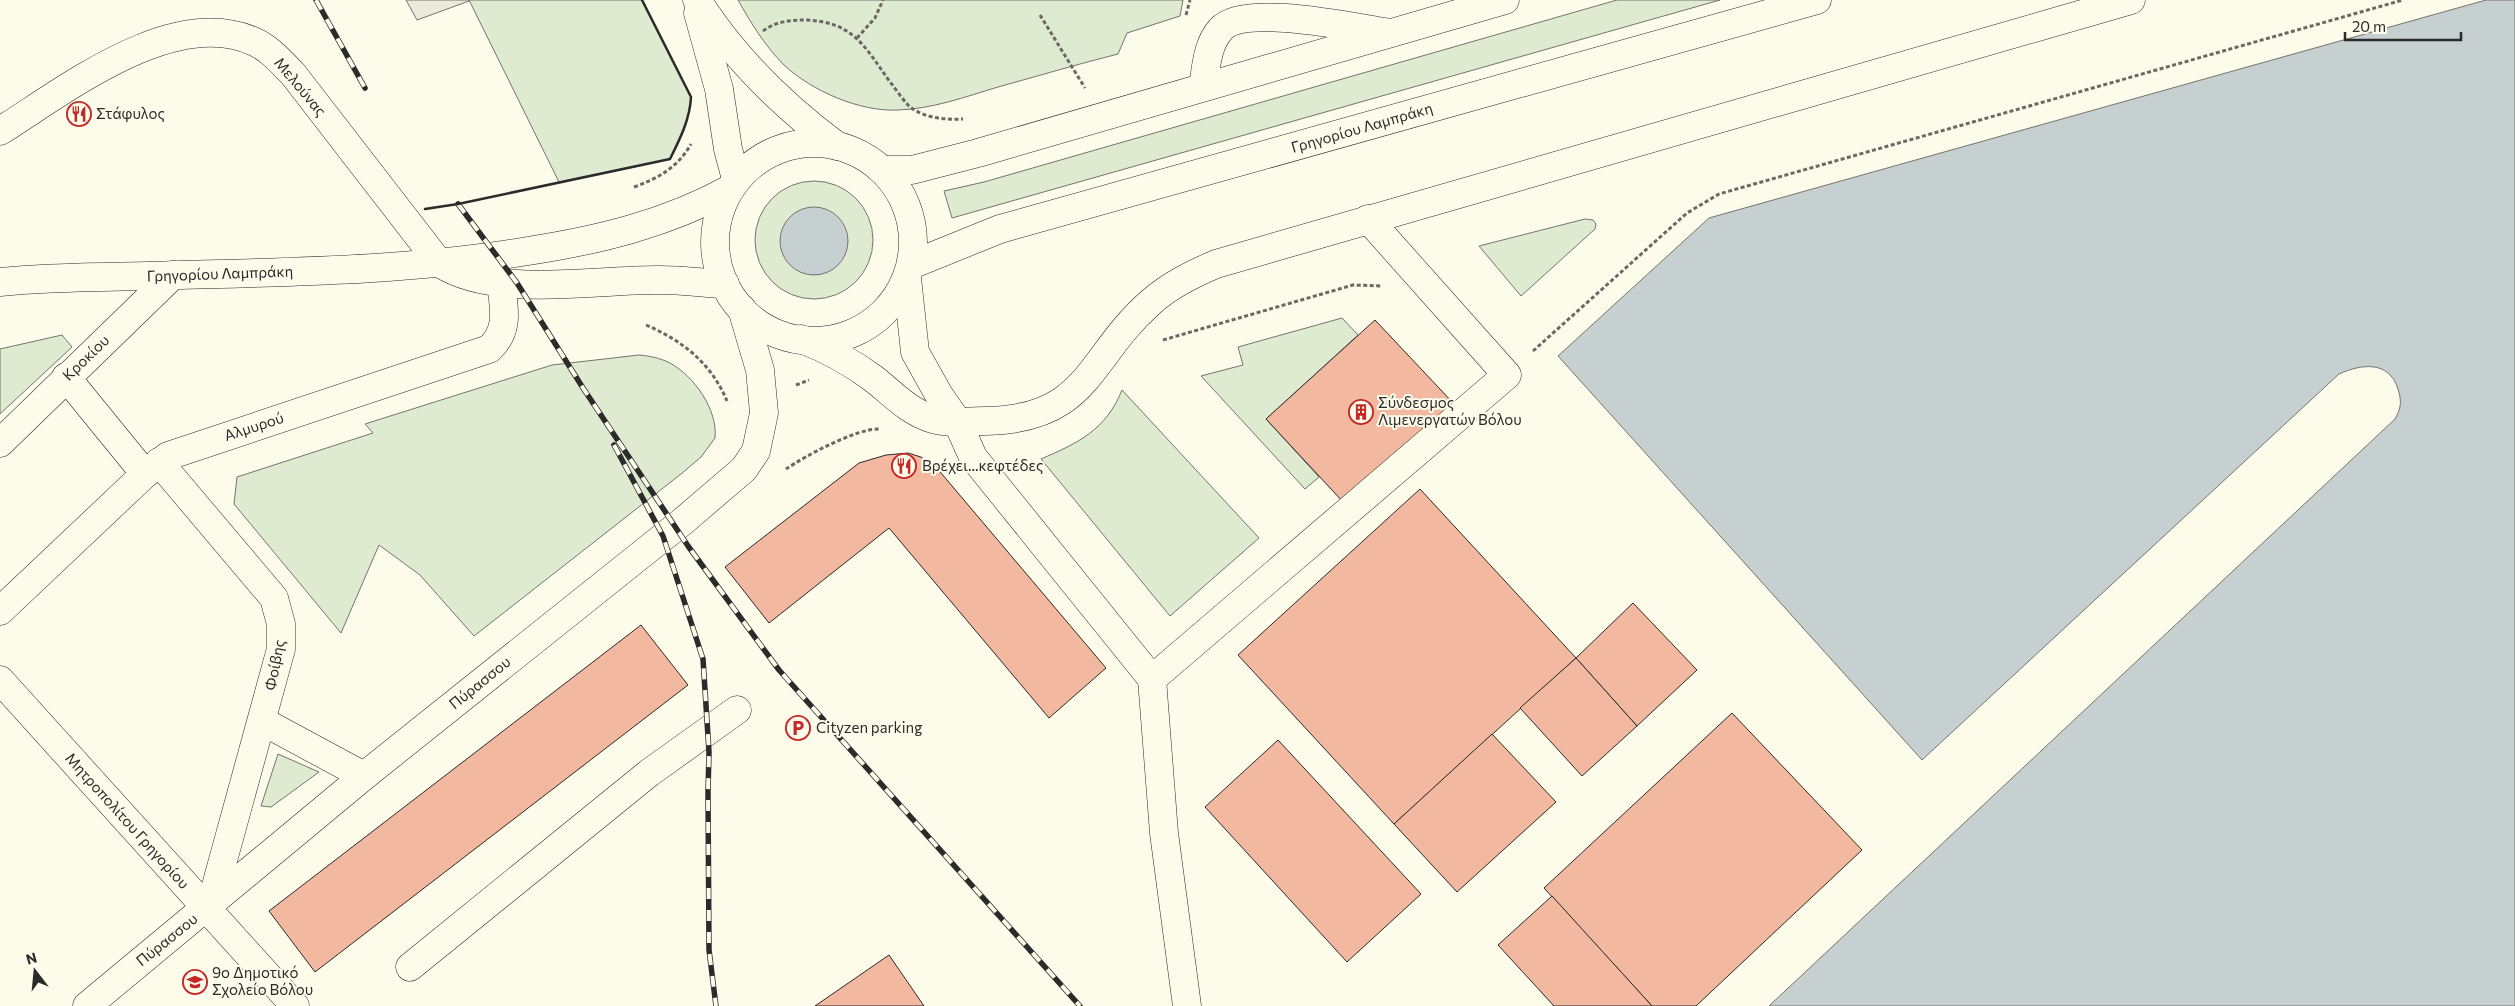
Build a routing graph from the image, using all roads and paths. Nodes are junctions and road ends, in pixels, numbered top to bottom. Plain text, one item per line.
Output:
1 (695, 0) edge
2 (883, 0) edge
3 (1190, 0) edge
4 (1505, 0) edge
5 (1817, 0) edge
6 (2131, 0) edge
7 (2403, 0) edge
8 (1040, 14) dead end
9 (1186, 17) dead end
10 (1390, 33) junction
11 (759, 34) dead end
12 (857, 38) junction
13 (1203, 87) junction
14 (1079, 94) dead end
15 (969, 119) dead end
16 (0, 131) edge
17 (693, 141) dead end
18 (837, 146) junction
19 (882, 170) junction
20 (733, 184) junction
21 (634, 186) dead end
22 (1368, 219) junction
23 (440, 264) junction
24 (909, 271) junction
25 (173, 275) junction
26 (0, 282) edge
27 (501, 283) junction
28 (725, 284) junction
29 (1385, 286) dead end
30 (742, 309) junction
31 (646, 325) dead end
32 (801, 339) junction
33 (1157, 343) dead end
34 (1507, 375) junction
35 (66, 377) junction
36 (815, 378) dead end
37 (789, 386) dead end
38 (728, 409) dead end
39 (957, 421) junction
40 (884, 429) dead end
41 (0, 443) edge
42 (152, 468) junction
43 (778, 475) dead end
44 (0, 611) edge
45 (1152, 679) junction
46 (0, 680) edge
47 (736, 710) dead end
48 (262, 721) junction
49 (364, 776) junction
50 (208, 906) junction
51 (410, 967) dead end
52 (87, 1006) edge
53 (295, 1006) edge
54 (1187, 1006) edge

1 - 18 street
1 - 20 street
2 - 12 path
3 - 9 path
4 - 10 street
5 - 24 street, Γρηγορίου Λαμπράκη
6 - 22 street
7 - 34 path
8 - 14 path
10 - 13 street
10 - 13 street
11 - 12 path
12 - 15 path
13 - 19 street
16 - 23 street, Μελούνας
17 - 21 path
18 - 19 street
18 - 20 street
19 - 24 street
20 - 23 street, Γρηγορίου Λαμπράκη
20 - 28 street
22 - 34 street
22 - 39 street
23 - 25 street, Γρηγορίου Λαμπράκη
23 - 27 street
24 - 32 street
24 - 39 street
25 - 26 street, Γρηγορίου Λαμπράκη
25 - 35 street, Κροκίου
27 - 28 street
27 - 42 street, Αλμυρού
28 - 30 street
29 - 33 path
30 - 32 street
30 - 49 street, Πύρασσου
31 - 38 path
32 - 39 street
34 - 45 street
35 - 41 street, Κροκίου
35 - 42 street, Φοίβης
36 - 37 path
39 - 45 street
40 - 43 path
42 - 44 street, Αλμυρού
42 - 48 street, Φοίβης
45 - 54 street
46 - 50 street, Μητροπολίτου Γρηγορίου
47 - 51 street
48 - 49 street
48 - 50 street, Φοίβης
49 - 50 street, Πύρασσου
50 - 52 street, Πύρασσου
50 - 53 street, Μητροπολίτου Γρηγορίου

